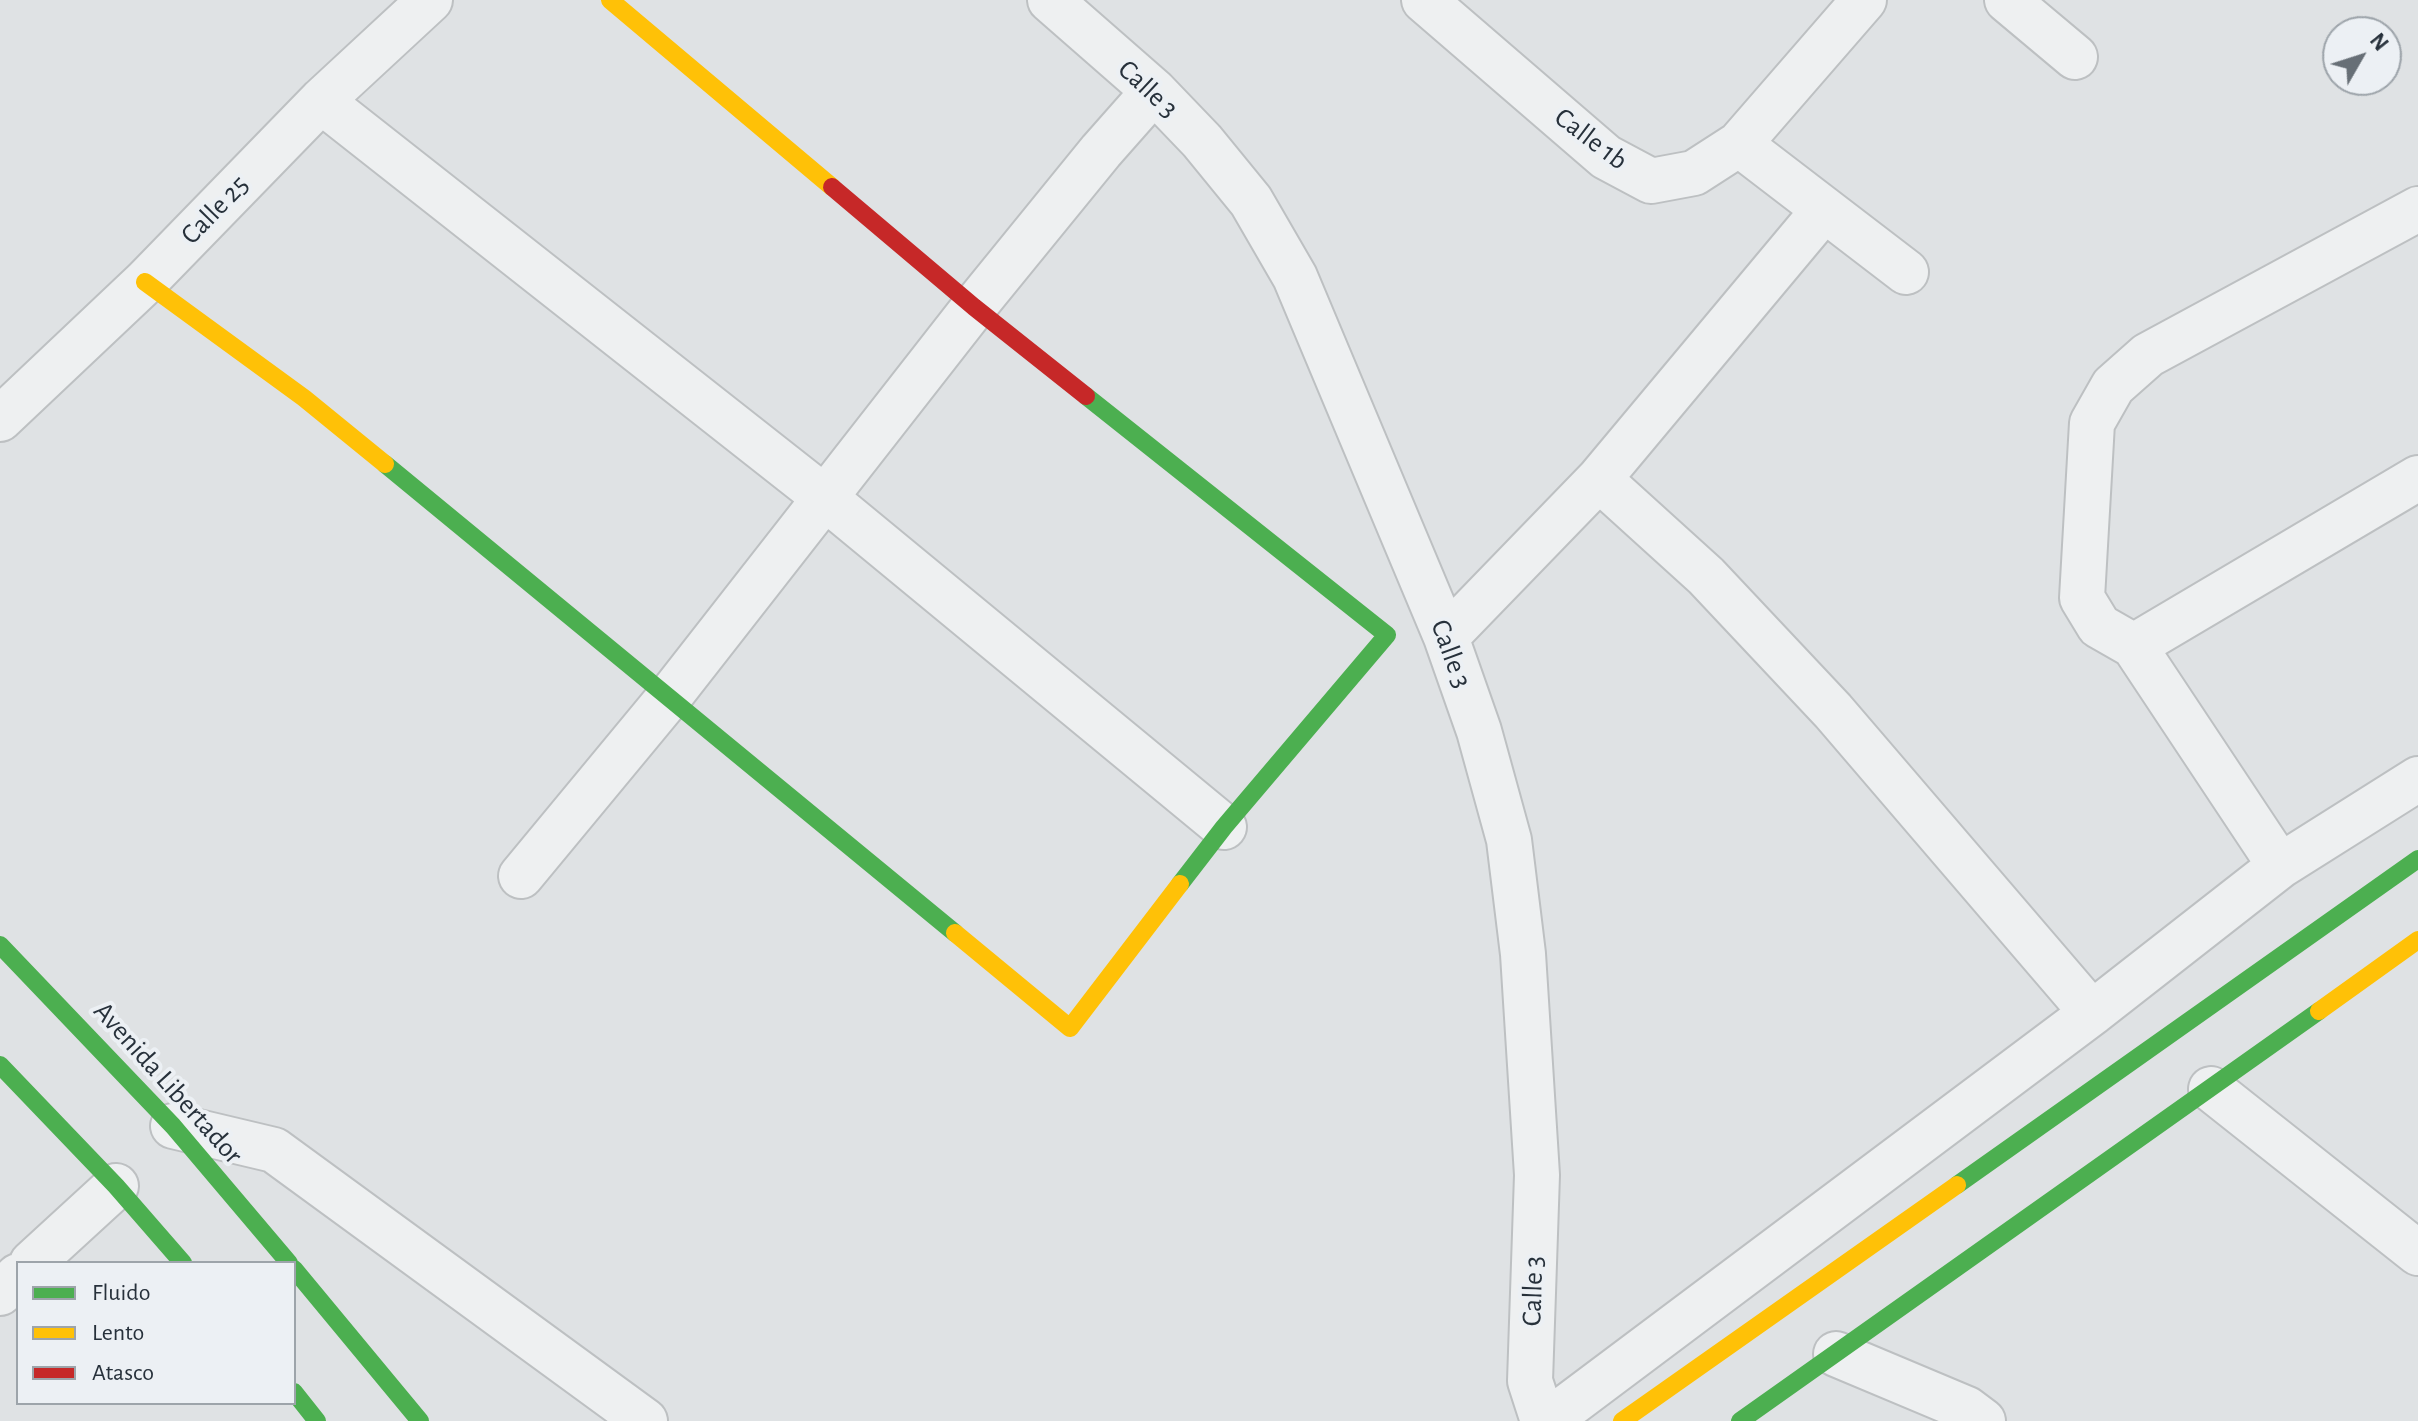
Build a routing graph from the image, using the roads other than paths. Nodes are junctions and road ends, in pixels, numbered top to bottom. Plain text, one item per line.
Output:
1 (430, 0) edge
2 (610, 0) edge
3 (1050, 0) edge
4 (1864, 0) edge
5 (2007, 0) edge
6 (1437, 4) edge
7 (2075, 57) dead end
8 (1154, 91) junction
9 (321, 101) junction
10 (1739, 144) junction
11 (2418, 209) edge
12 (1823, 211) junction
13 (1906, 272) dead end
14 (145, 282) junction
15 (974, 307) junction
16 (0, 419) edge
17 (2418, 478) edge
18 (1599, 479) junction
19 (824, 497) junction
20 (1446, 637) junction
21 (2134, 646) junction
22 (670, 696) junction
23 (2418, 779) edge
24 (1224, 827) junction
25 (2418, 859) edge
26 (2280, 866) junction
27 (521, 876) dead end
28 (2418, 940) edge
29 (0, 945) edge
30 (2092, 1013) junction
31 (0, 1065) edge
32 (2211, 1089) junction
33 (173, 1126) junction
34 (116, 1186) junction
35 (2418, 1253) edge
36 (34, 1261) edge
37 (181, 1261) edge
38 (287, 1261) edge
39 (296, 1271) edge
40 (16, 1278) edge
41 (0, 1293) edge
42 (1836, 1354) junction
43 (296, 1395) edge
44 (317, 1421) edge
45 (420, 1421) edge
46 (645, 1421) edge
47 (1546, 1421) edge
48 (1622, 1421) edge
49 (1740, 1421) edge
50 (1983, 1421) edge

1 - 9 street, Calle 25
2 - 15 main road
3 - 8 street, Calle 3
4 - 10 street, Calle 1b
5 - 7 street
6 - 10 street, Calle 1b
8 - 15 street
8 - 20 street, Calle 3
9 - 14 street, Calle 25
9 - 19 street
10 - 12 street
11 - 21 street
12 - 13 street
12 - 18 street
14 - 16 street, Calle 25
14 - 22 main road
15 - 19 street
15 - 24 main road
17 - 21 street
18 - 20 street
18 - 30 street
19 - 22 street
19 - 24 street
20 - 47 street, Calle 3
21 - 26 street
22 - 24 main road
22 - 27 street
23 - 26 street
25 - 48 main road
26 - 30 street
28 - 32 main road
29 - 33 main road, Avenida Libertador
30 - 47 street
31 - 34 main road
32 - 35 street
32 - 42 main road
33 - 38 main road, Avenida Libertador
33 - 46 street
34 - 36 street
34 - 37 main road
39 - 45 main road
40 - 41 street
42 - 49 main road
42 - 50 street
43 - 44 main road

